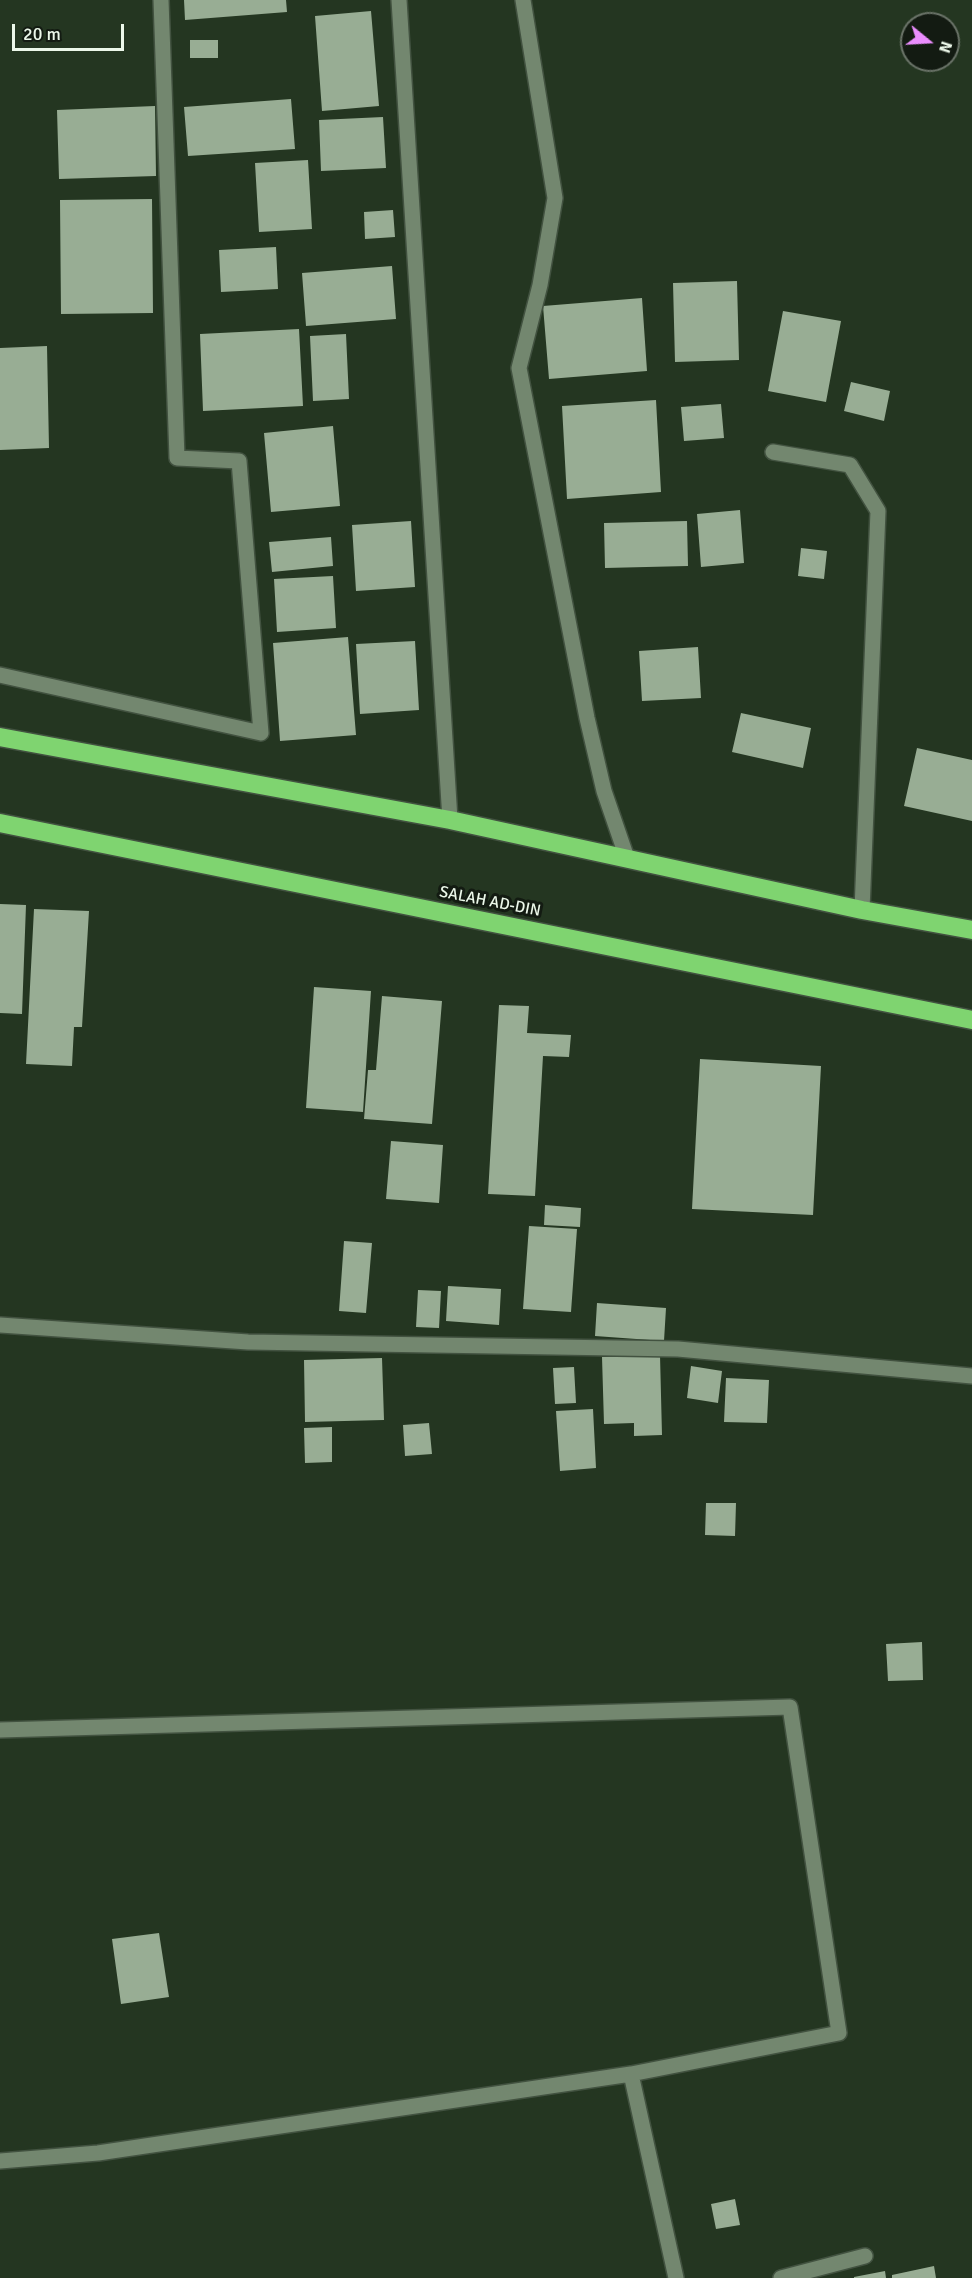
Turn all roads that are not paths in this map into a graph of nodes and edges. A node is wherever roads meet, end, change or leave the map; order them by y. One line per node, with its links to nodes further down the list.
1 (161, 0): 5 (street)
2 (399, 0): 7 (street)
3 (523, 0): 9 (street)
4 (773, 452): 10 (street)
5 (0, 675)
6 (0, 737): 7 (highway)
7 (450, 820): 9 (highway)
8 (0, 823): 12 (highway, SALAH AD-DIN)
9 (627, 858): 10 (highway)
10 (862, 910): 11 (highway)
11 (972, 930)
12 (972, 1020)
13 (0, 1325): 14 (street)
14 (972, 1376)
15 (0, 1730): 16 (street)
16 (631, 2074): 17 (street); 19 (street)
17 (0, 2161)
18 (865, 2256): 20 (street)
19 (676, 2278)
20 (781, 2278)

